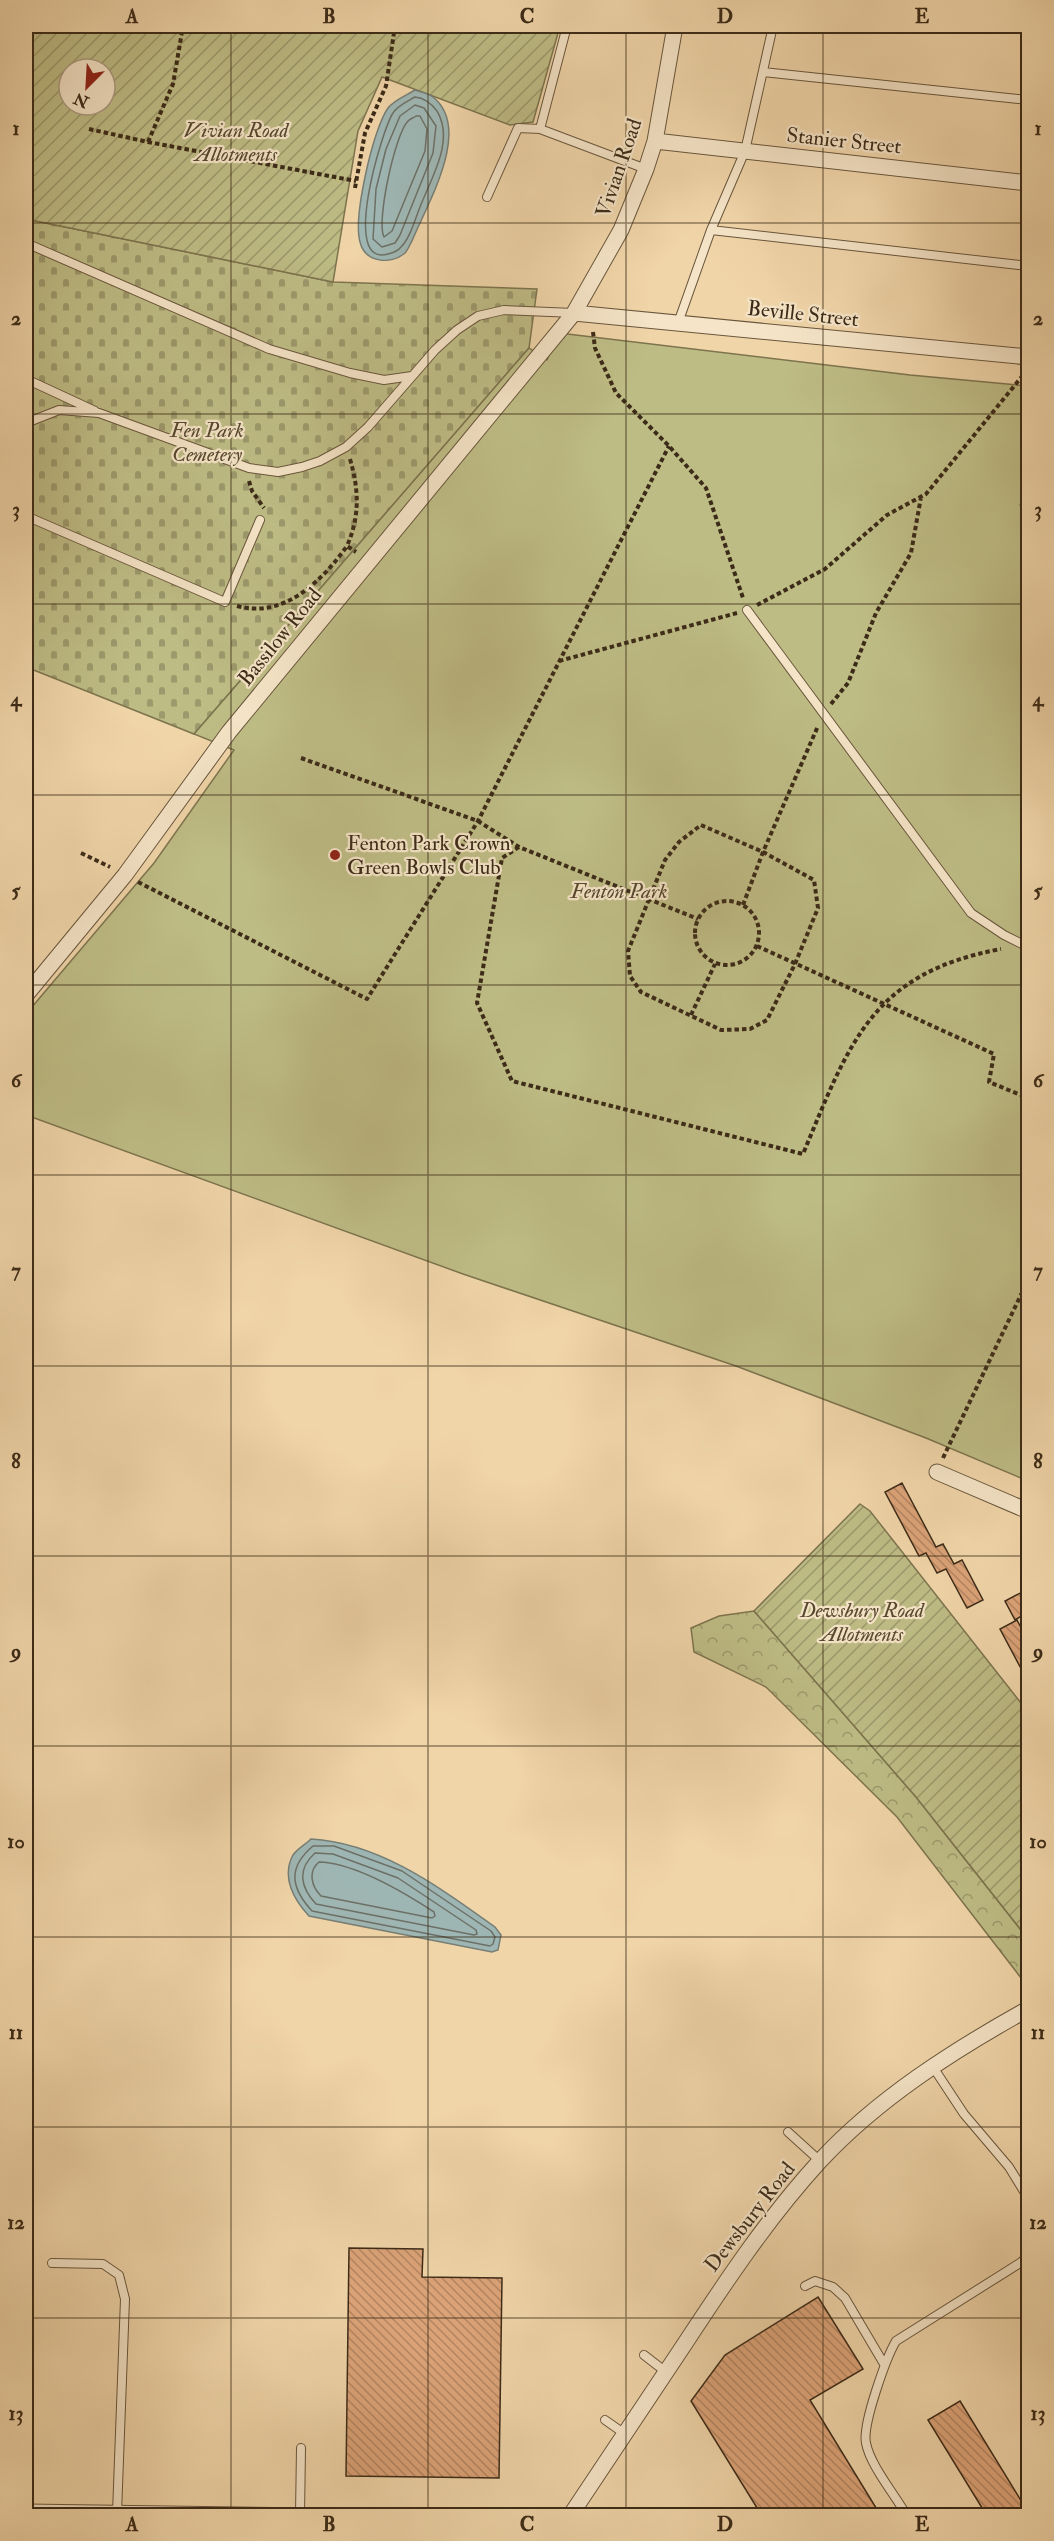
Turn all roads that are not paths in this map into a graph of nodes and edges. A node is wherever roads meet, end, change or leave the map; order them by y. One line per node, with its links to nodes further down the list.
1 (567, 26): 6 (lane)
2 (675, 26): 7 (street, Vivian Road)
3 (773, 26): 4 (lane)
4 (763, 72): 5 (lane); 8 (lane)
5 (1029, 100)
6 (540, 129): 9 (lane); 11 (lane)
7 (655, 141): 8 (street, Stanier Street); 9 (street, Vivian Road)
8 (745, 151): 10 (street, Stanier Street); 12 (lane)
9 (646, 169): 15 (street, Vivian Road)
10 (1029, 183)
11 (487, 198)
12 (711, 230): 14 (lane); 16 (lane)
13 (26, 243): 18 (lane)
14 (1029, 266)
15 (574, 313): 16 (street, Beville Street); 18 (lane); 26 (street, Bassilow Road)
16 (678, 323): 17 (street, Beville Street)
17 (1029, 357)
18 (412, 376): 20 (lane)
19 (26, 379): 20 (lane)
20 (99, 413): 21 (lane)
21 (26, 423)
22 (26, 516): 23 (lane)
23 (260, 520)
24 (747, 610): 25 (lane)
25 (1029, 946)
26 (26, 995)
27 (936, 1472): 28 (street)
28 (1029, 1511)
29 (1029, 2009): 30 (street, Dewsbury Road)
30 (933, 2067): 32 (street, Dewsbury Road); 33 (lane)
31 (788, 2132): 32 (lane)
32 (820, 2161): 39 (street, Dewsbury Road)
33 (1029, 2198)
34 (1029, 2256): 38 (lane)
35 (52, 2263): 44 (lane)
36 (806, 2286): 38 (lane)
37 (644, 2355): 39 (lane)
38 (884, 2364): 48 (lane)
39 (666, 2372): 41 (street, Dewsbury Road)
40 (605, 2420): 41 (lane)
41 (625, 2434): 47 (street, Dewsbury Road)
42 (301, 2448): 45 (lane)
43 (26, 2512): 44 (street)
44 (117, 2513): 45 (street)
45 (300, 2516): 46 (street)
46 (311, 2516)
47 (570, 2516)
48 (907, 2516)

